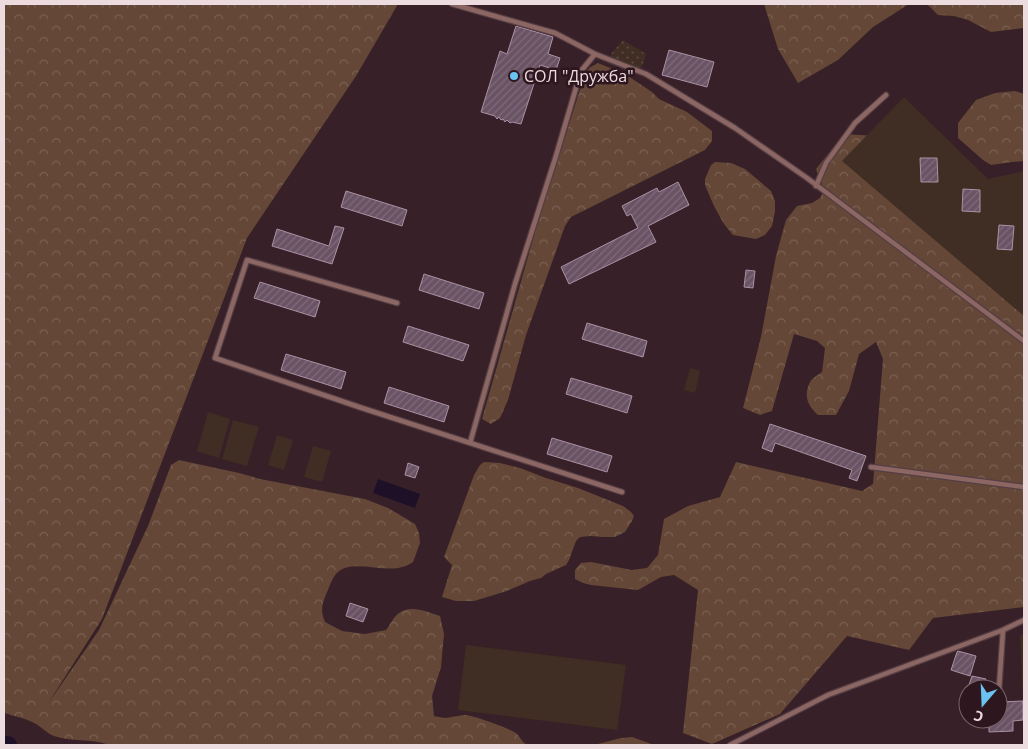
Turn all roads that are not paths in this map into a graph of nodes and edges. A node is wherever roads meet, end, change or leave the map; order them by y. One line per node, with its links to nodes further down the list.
1 (452, 4): 2 (lane)
2 (595, 54): 4 (lane); 7 (lane)
3 (886, 95): 4 (lane)
4 (816, 186): 6 (lane)
5 (397, 303): 7 (lane)
6 (1024, 341)
7 (470, 442): 10 (lane)
8 (871, 468): 9 (lane)
9 (1024, 487)
10 (622, 492)
11 (1024, 620): 12 (lane)
12 (1003, 630): 13 (lane); 14 (lane)
13 (1000, 679)
14 (730, 745)

